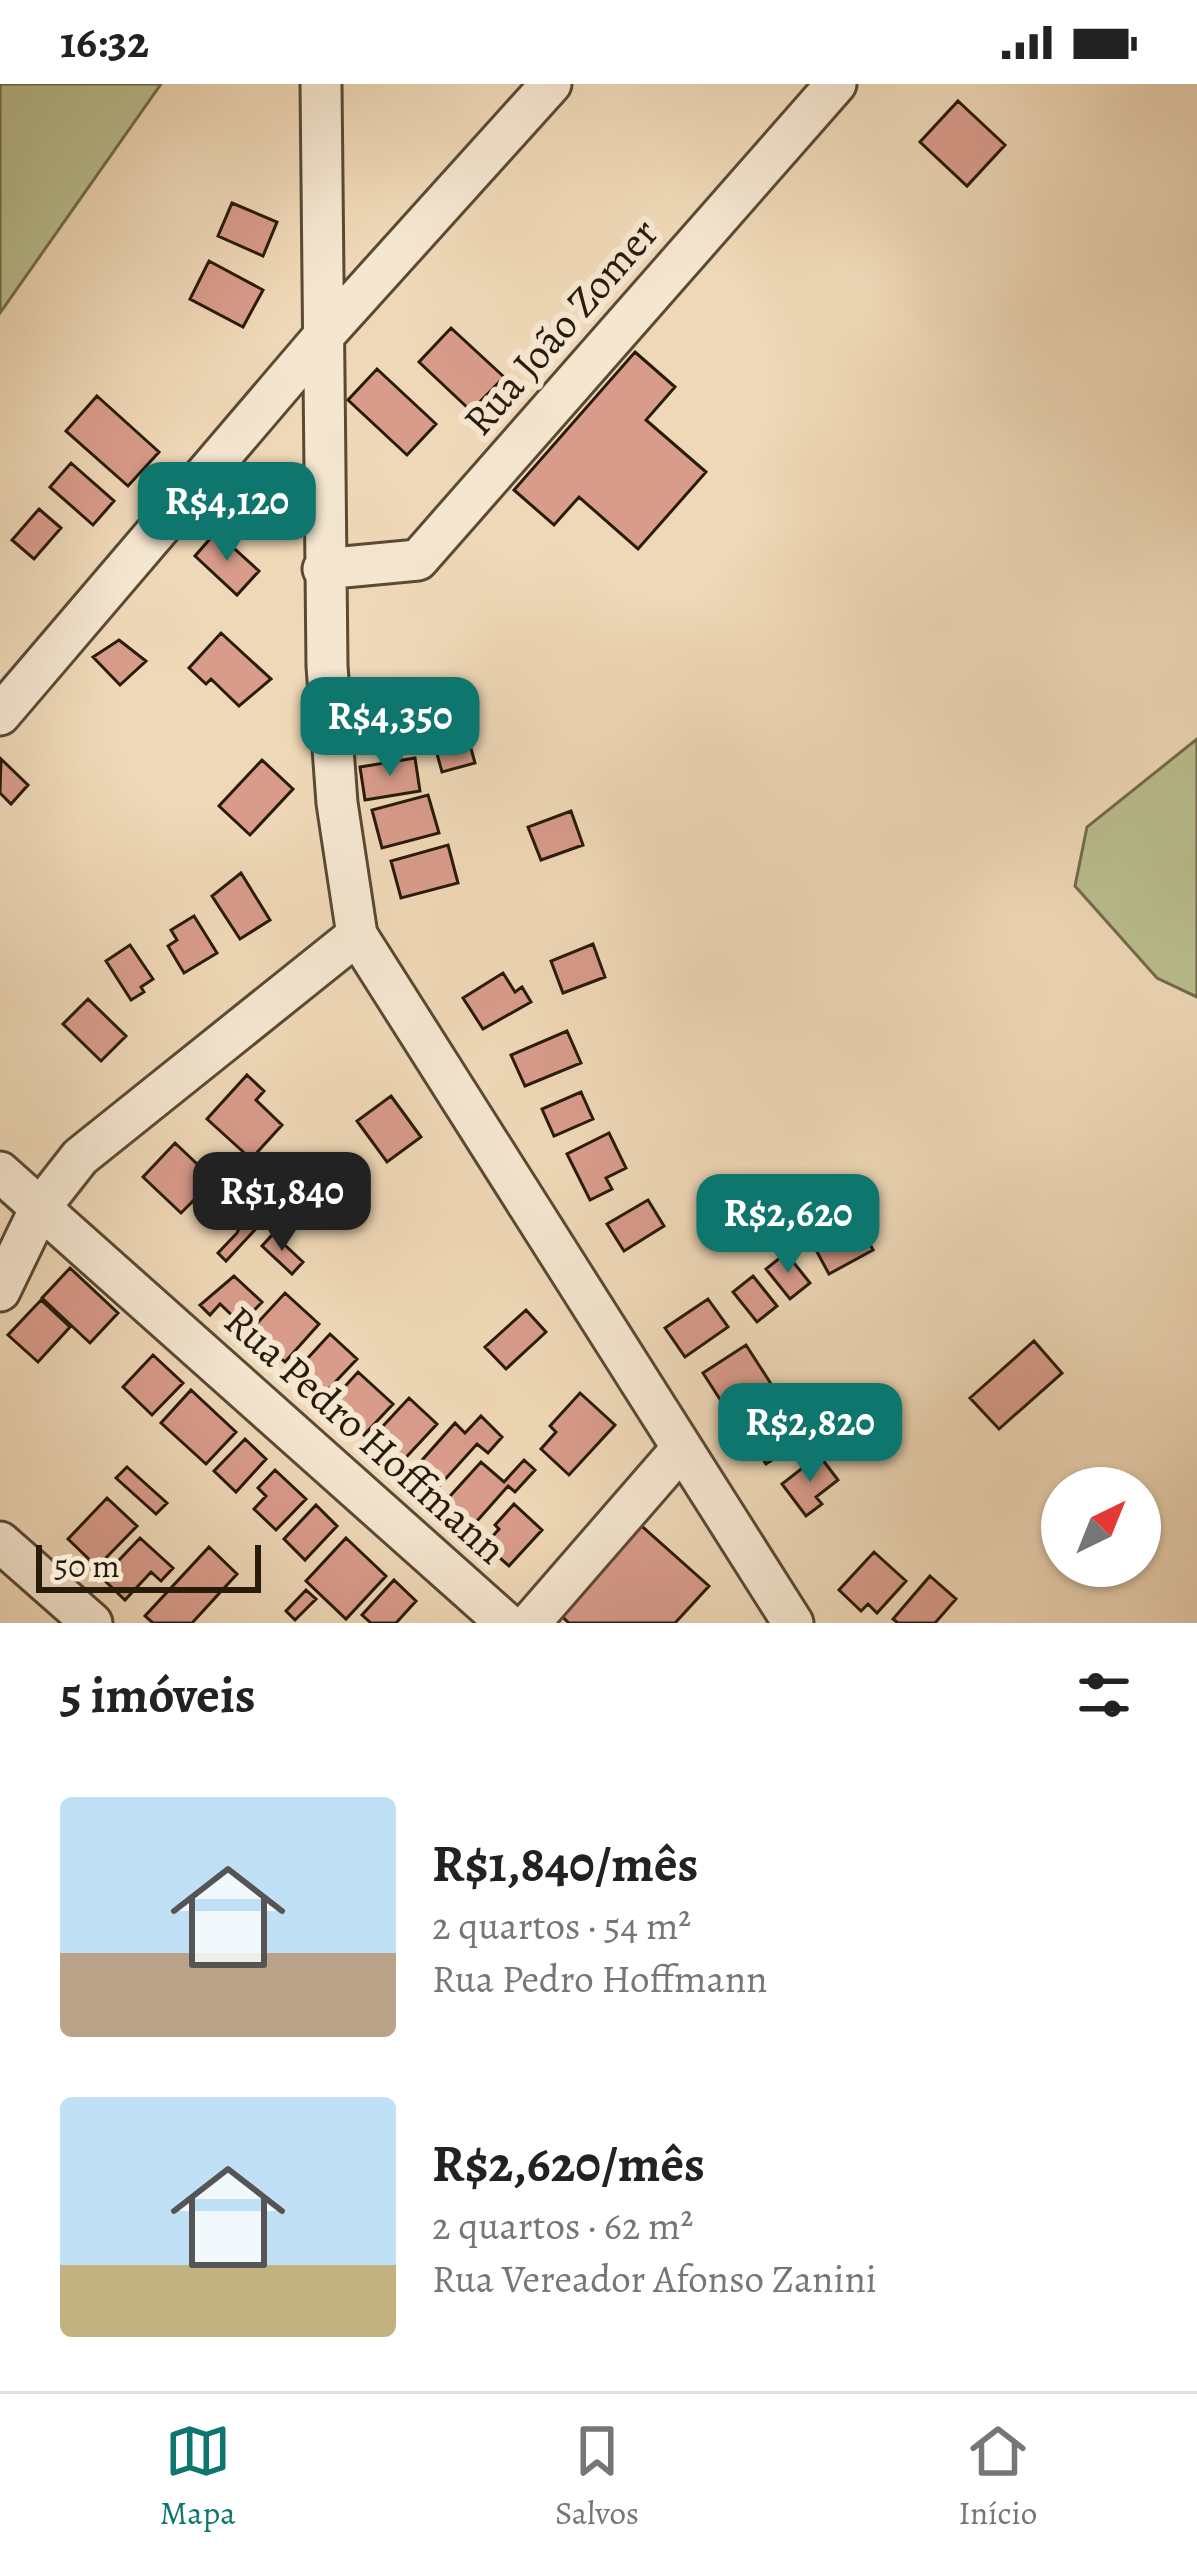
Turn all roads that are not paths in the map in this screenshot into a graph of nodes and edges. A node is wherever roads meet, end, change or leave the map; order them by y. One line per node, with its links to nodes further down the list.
1 (321, 84): 4 (street)
2 (551, 84): 4 (street)
3 (836, 84): 5 (street, Rua João Zomer)
4 (320, 340): 5 (street); 6 (street)
5 (323, 569): 7 (street)
6 (0, 715)
7 (357, 935): 9 (street); 11 (street)
8 (0, 1172): 9 (street, Rua Pedro Hoffmann)
9 (40, 1208): 10 (street); 14 (street, Rua Pedro Hoffmann)
10 (0, 1291)
11 (682, 1448): 15 (street); 16 (street)
12 (0, 1542): 13 (street)
13 (92, 1623)
14 (506, 1623)
15 (530, 1623)
16 (793, 1623)

